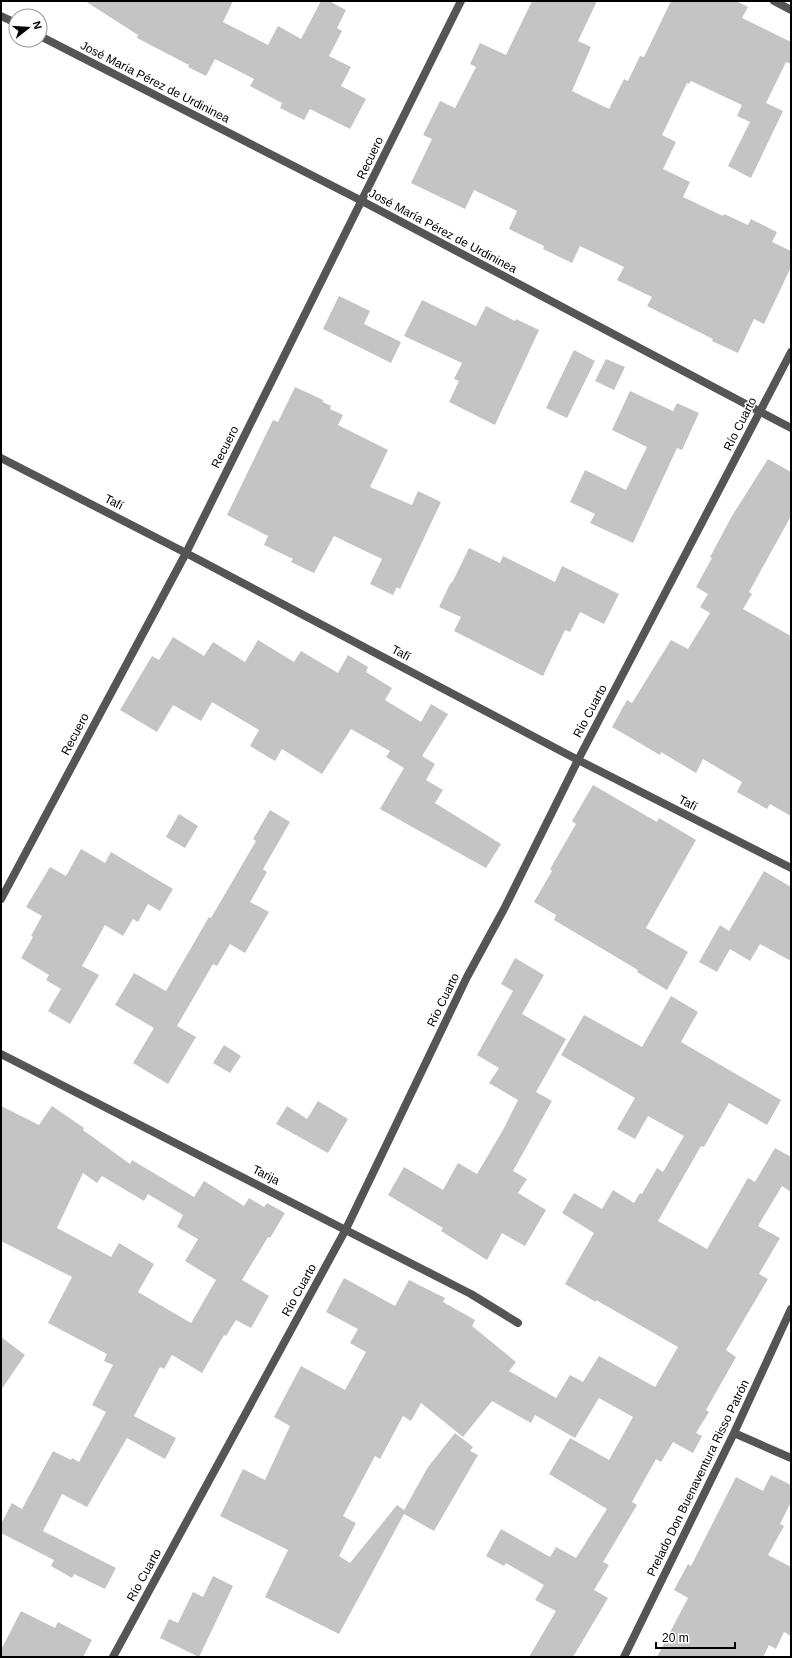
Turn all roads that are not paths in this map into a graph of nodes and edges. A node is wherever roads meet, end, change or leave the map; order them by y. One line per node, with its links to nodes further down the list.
1 (461, 1): 5 (street, Recuero)
2 (774, 1): 3 (street)
3 (791, 10)
4 (48, 40): 5 (street, José María Pérez de Urdininea)
5 (362, 201): 7 (street, José María Pérez de Urdininea); 10 (street, Recuero)
6 (791, 352): 7 (street, Río Cuarto)
7 (760, 412): 8 (street, José María Pérez de Urdininea); 11 (street, Río Cuarto)
8 (791, 428)
9 (1, 458): 10 (street, Tafí)
10 (186, 553): 11 (street, Tafí); 13 (street, Recuero)
11 (578, 760): 12 (street, Tafí); 15 (street, Río Cuarto)
12 (791, 868)
13 (1, 899)
14 (1, 1054): 15 (street, Tarija)
15 (346, 1229): 17 (street, Tarija); 20 (street, Río Cuarto)
16 (791, 1309): 18 (street, Prelado Don Buenaventura Risso Patrón)
17 (518, 1323)
18 (734, 1433): 19 (street); 21 (street, Prelado Don Buenaventura Risso Patrón)
19 (791, 1458)
20 (113, 1657)
21 (624, 1657)

